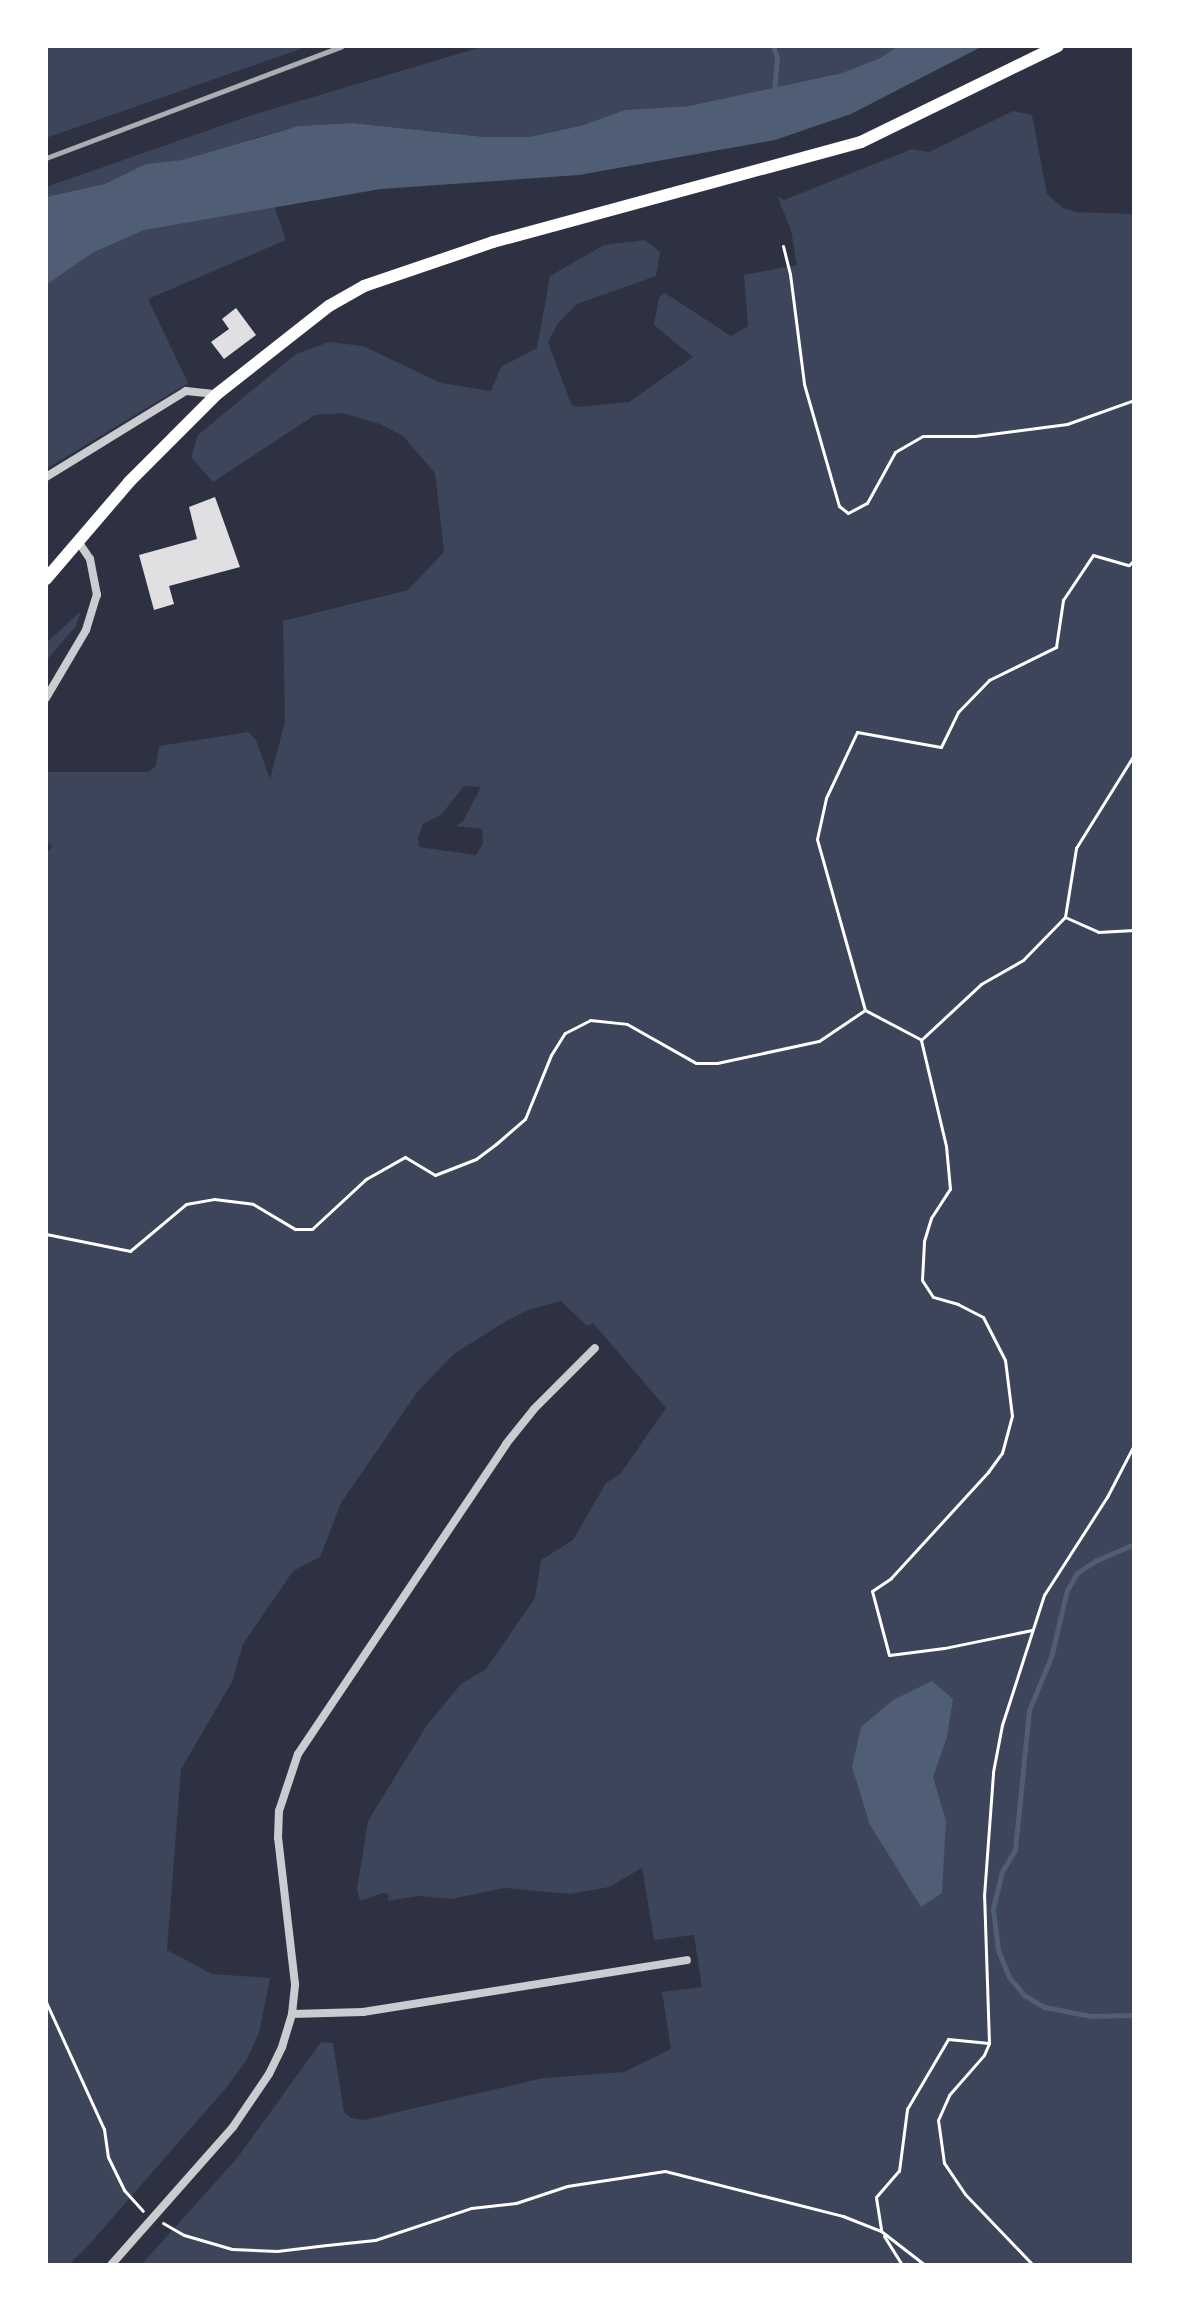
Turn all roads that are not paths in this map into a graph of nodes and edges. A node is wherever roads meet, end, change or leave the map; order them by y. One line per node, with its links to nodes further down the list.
1 (1058, 46): 2 (main road)
2 (217, 394): 3 (street); 4 (main road)
3 (46, 477)
4 (78, 541): 5 (main road); 6 (street)
5 (46, 579)
6 (46, 698)
7 (595, 1348): 9 (street)
8 (687, 1960): 9 (street)
9 (292, 2014): 10 (street)
10 (111, 2265)

